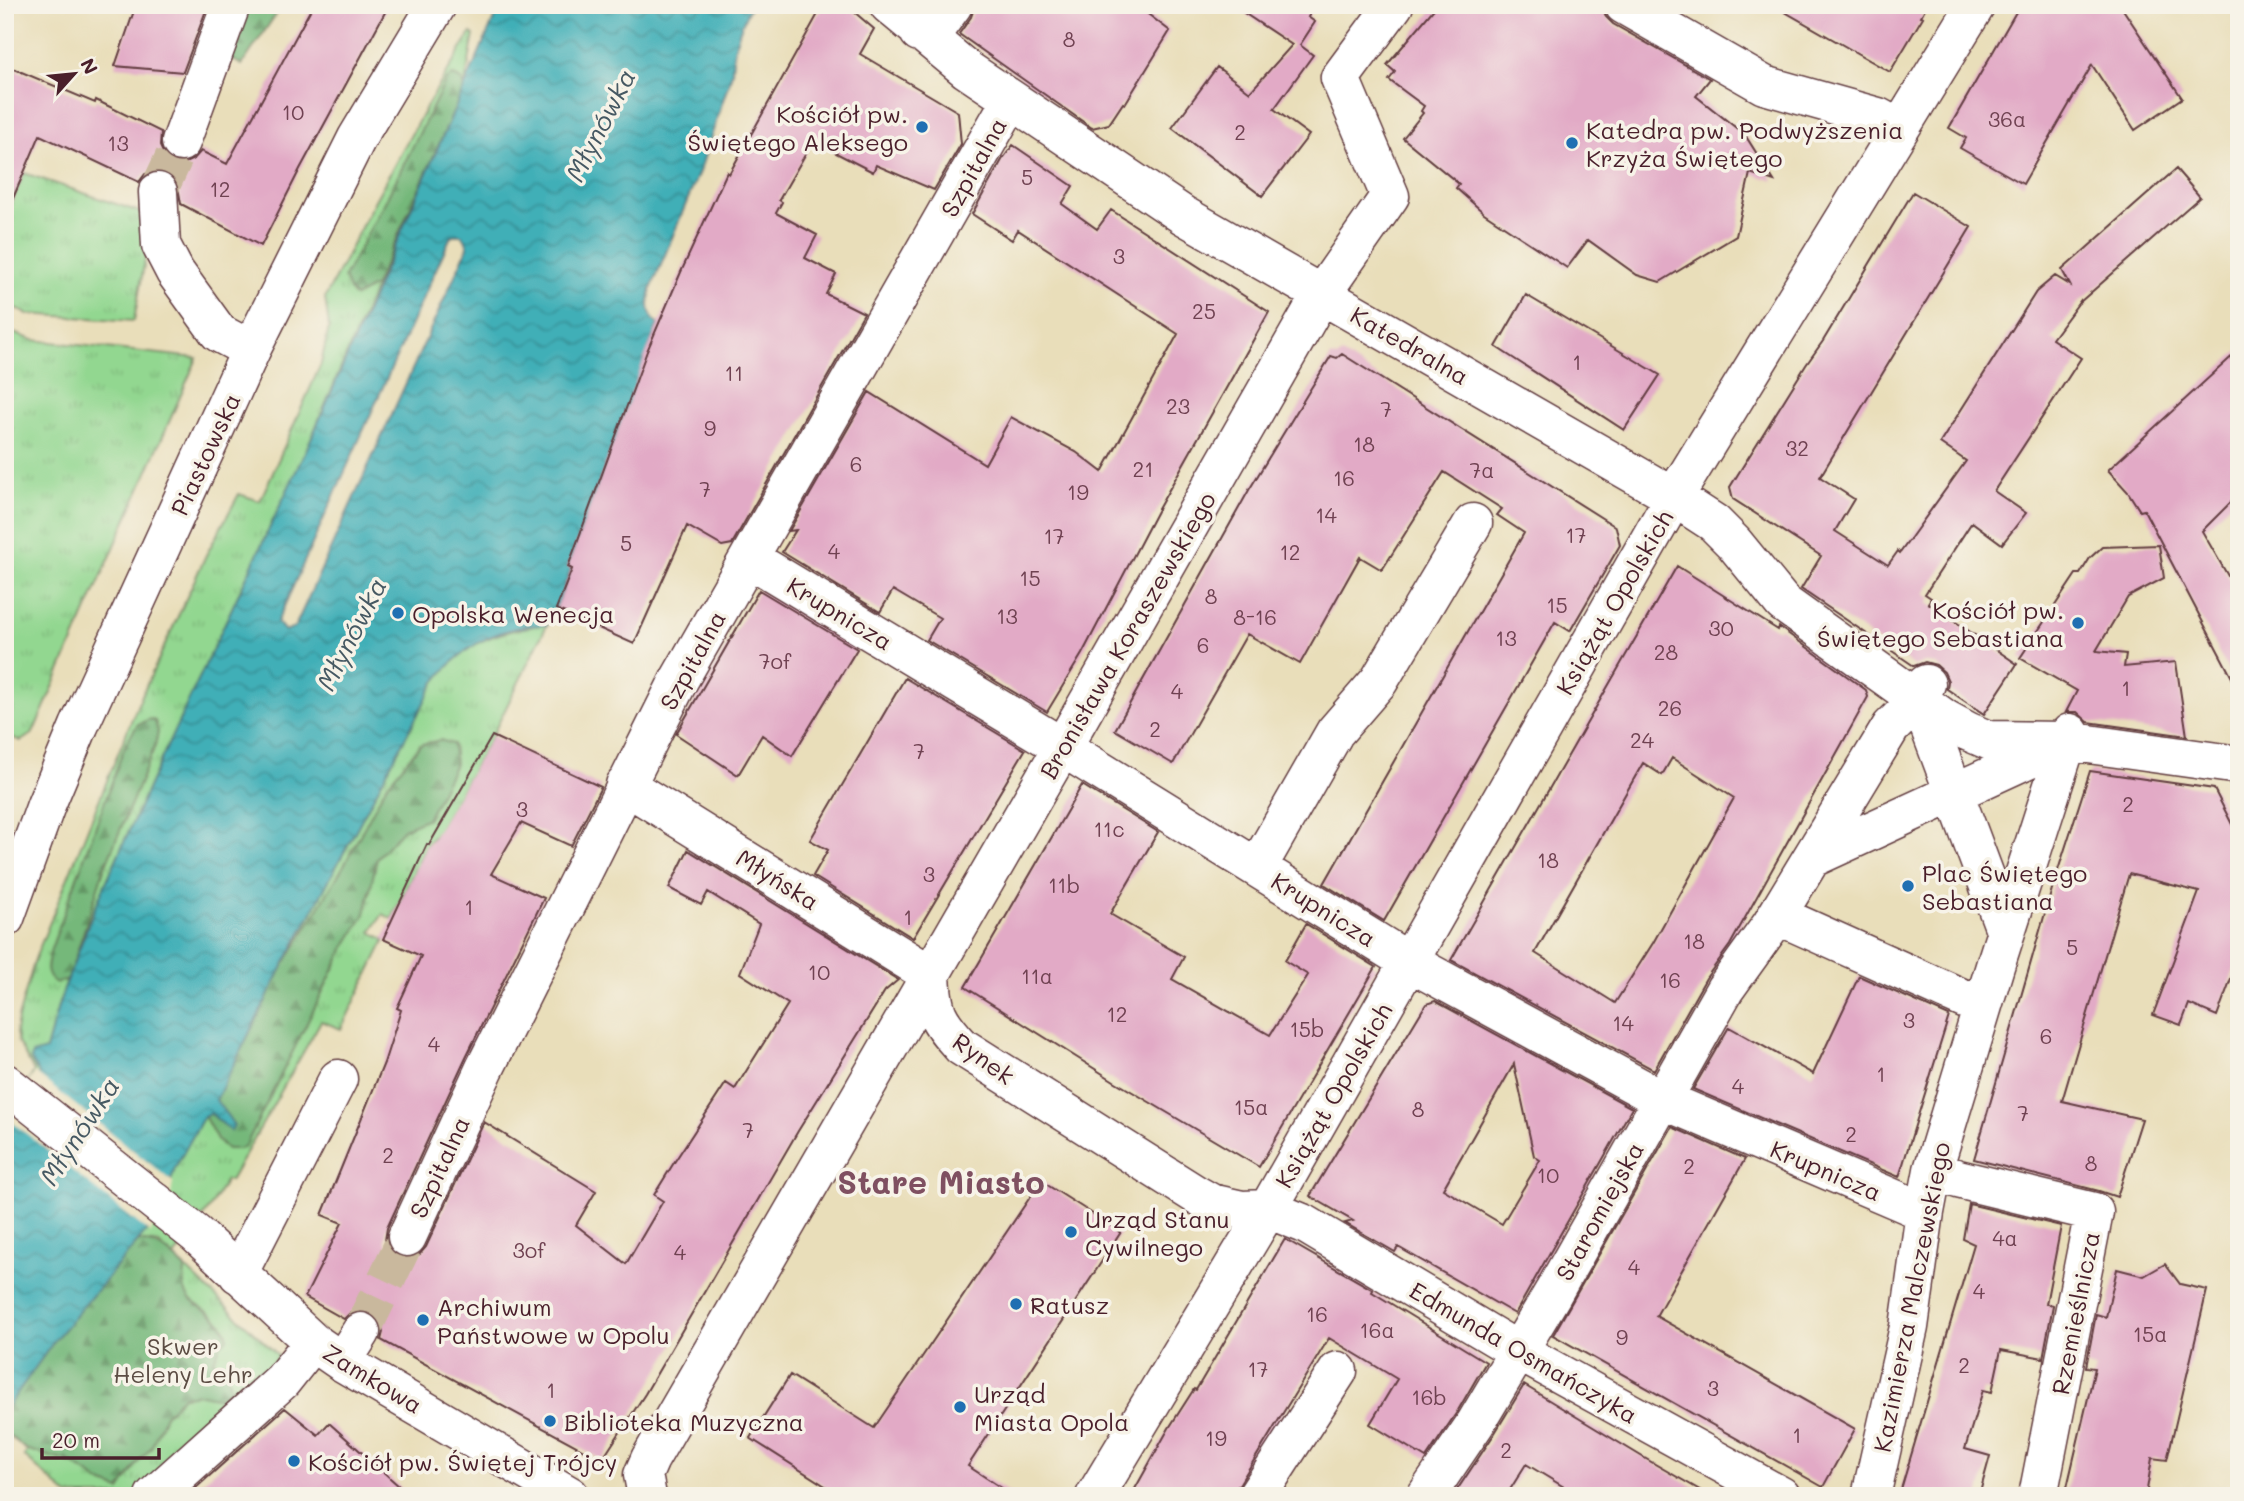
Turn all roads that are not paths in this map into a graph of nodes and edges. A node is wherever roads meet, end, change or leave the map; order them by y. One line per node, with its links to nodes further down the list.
1 (231, 5): 11 (street)
2 (437, 5): 14 (street, Piastowska)
3 (889, 5): 8 (street, Katedralna)
4 (953, 5): 8 (street)
5 (1394, 5): 13 (street, Bronisława Koraszewskiego)
6 (1624, 5): 10 (street)
7 (1976, 5): 10 (street, Książąt Opolskich)
8 (919, 32): 9 (street, Katedralna)
9 (1011, 100): 13 (street, Katedralna); 17 (street, Szpitalna)
10 (1900, 129): 15 (street, Książąt Opolskich)
11 (181, 142)
12 (158, 192): 14 (street)
13 (1321, 295): 15 (street, Katedralna); 20 (street, Bronisława Koraszewskiego)
14 (251, 350): 26 (street, Piastowska)
15 (1674, 497): 18 (street, Katedralna); 29 (street, Książąt Opolskich)
16 (1473, 523): 25 (street)
17 (749, 558): 20 (street, Krupnicza); 22 (street, Szpitalna)
18 (1922, 692): 19 (street); 23 (street); 24 (street)
19 (2069, 737): 21 (street); 23 (street); 28 (street)
20 (1062, 748): 25 (street, Krupnicza); 30 (street, Bronisława Koraszewskiego)
21 (2239, 765)
22 (625, 785): 30 (street, Młyńska); 38 (street, Szpitalna)
23 (1954, 793): 24 (street); 28 (street)
24 (1812, 858): 27 (street)
25 (1258, 868): 29 (street, Krupnicza)
26 (5, 918)
27 (1774, 920): 31 (street); 34 (street, Staromiejska)
28 (2006, 932): 31 (street)
29 (1409, 962): 34 (street, Krupnicza); 36 (street, Książąt Opolskich)
30 (931, 975): 36 (street, Rynek); 45 (street)
31 (1980, 1013): 35 (street, Kazimierza Malczewskiego)
32 (338, 1079): 39 (street)
33 (10, 1087): 39 (street, Zamkowa)
34 (1661, 1099): 37 (street, Krupnicza); 41 (street, Staromiejska)
35 (1933, 1170): 37 (street, Kazimierza Malczewskiego); 51 (street, Rzemieślnicza)
36 (1268, 1209): 41 (street, Edmunda Osmańczyka); 46 (street)
37 (1925, 1212): 50 (street, Kazimierza Malczewskiego)
38 (407, 1237)
39 (238, 1274): 40 (street, Zamkowa)
40 (338, 1345): 43 (street); 44 (street, Zamkowa)
41 (1518, 1351): 48 (street, Staromiejska); 49 (street, Edmunda Osmańczyka)
42 (1338, 1371): 47 (street)
43 (153, 1496)
44 (570, 1496)
45 (647, 1496)
46 (1095, 1496)
47 (1257, 1496)
48 (1426, 1496)
49 (1781, 1496)
50 (1871, 1496)
51 (2038, 1496)

